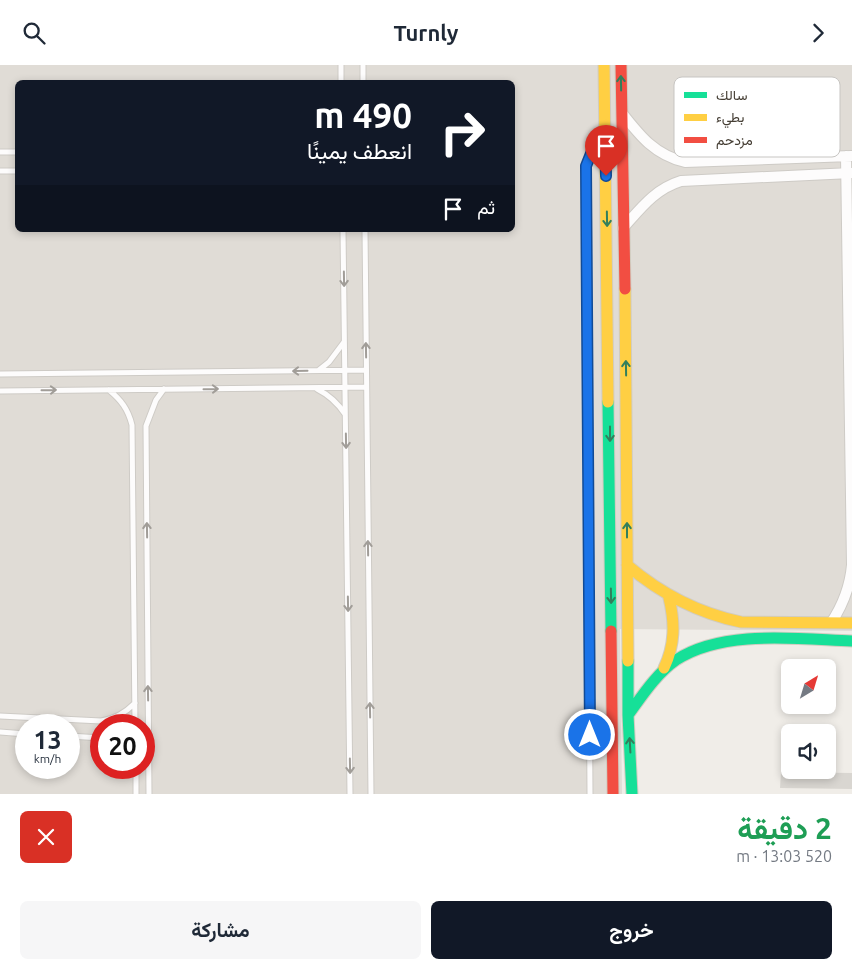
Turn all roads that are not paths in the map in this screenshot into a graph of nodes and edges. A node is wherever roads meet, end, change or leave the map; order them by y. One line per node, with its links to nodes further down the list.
1 (341, 65): 5 (lane)
2 (363, 65): 6 (lane)
3 (604, 65): 8 (street)
4 (621, 65): 7 (street, one-way to 4)
5 (342, 80)
6 (363, 80)
7 (622, 113): 12 (street); 16 (street)
8 (605, 138): 30 (street, one-way to 30); 55 (lane)
9 (15, 152): 10 (lane)
10 (0, 153)
11 (849, 156): 15 (street)
12 (826, 157)
13 (0, 171): 14 (lane)
14 (15, 171)
15 (849, 173): 16 (street); 19 (street)
16 (623, 228): 31 (street, one-way to 16)
17 (343, 232): 20 (lane, one-way to 20)
18 (364, 232): 23 (lane, one-way to 18)
19 (850, 316): 25 (street)
20 (344, 342): 21 (lane); 22 (lane)
21 (319, 370): 22 (lane); 24 (lane, one-way to 24)
22 (345, 370): 23 (lane); 27 (lane)
23 (366, 370): 28 (lane)
24 (0, 374)
25 (851, 386): 34 (street)
26 (314, 387): 27 (lane); 29 (lane, one-way to 26); 35 (lane)
27 (345, 387): 28 (lane); 35 (lane)
28 (366, 387): 54 (lane, one-way to 28)
29 (164, 389): 32 (lane); 52 (lane, one-way to 29)
30 (610, 389): 31 (street); 56 (street, one-way to 56)
31 (626, 389): 37 (street, one-way to 31)
32 (108, 390): 33 (lane, one-way to 32); 44 (lane)
33 (0, 391)
34 (851, 402): 36 (street)
35 (345, 414): 53 (lane, one-way to 53)
36 (851, 443): 38 (street)
37 (627, 565): 39 (street); 46 (street)
38 (852, 565): 40 (street)
39 (670, 598): 40 (street); 43 (street)
40 (831, 623): 41 (street)
41 (852, 623)
42 (852, 641): 43 (street)
43 (662, 673): 46 (street)
44 (135, 703): 45 (lane); 47 (lane)
45 (136, 714)
46 (628, 715): 57 (street, one-way to 46)
47 (0, 716)
48 (0, 732): 49 (lane)
49 (15, 733)
50 (136, 779): 51 (lane)
51 (136, 794)
52 (149, 794)
53 (350, 794)
54 (371, 794)
55 (590, 794)
56 (613, 794)
57 (632, 794)

